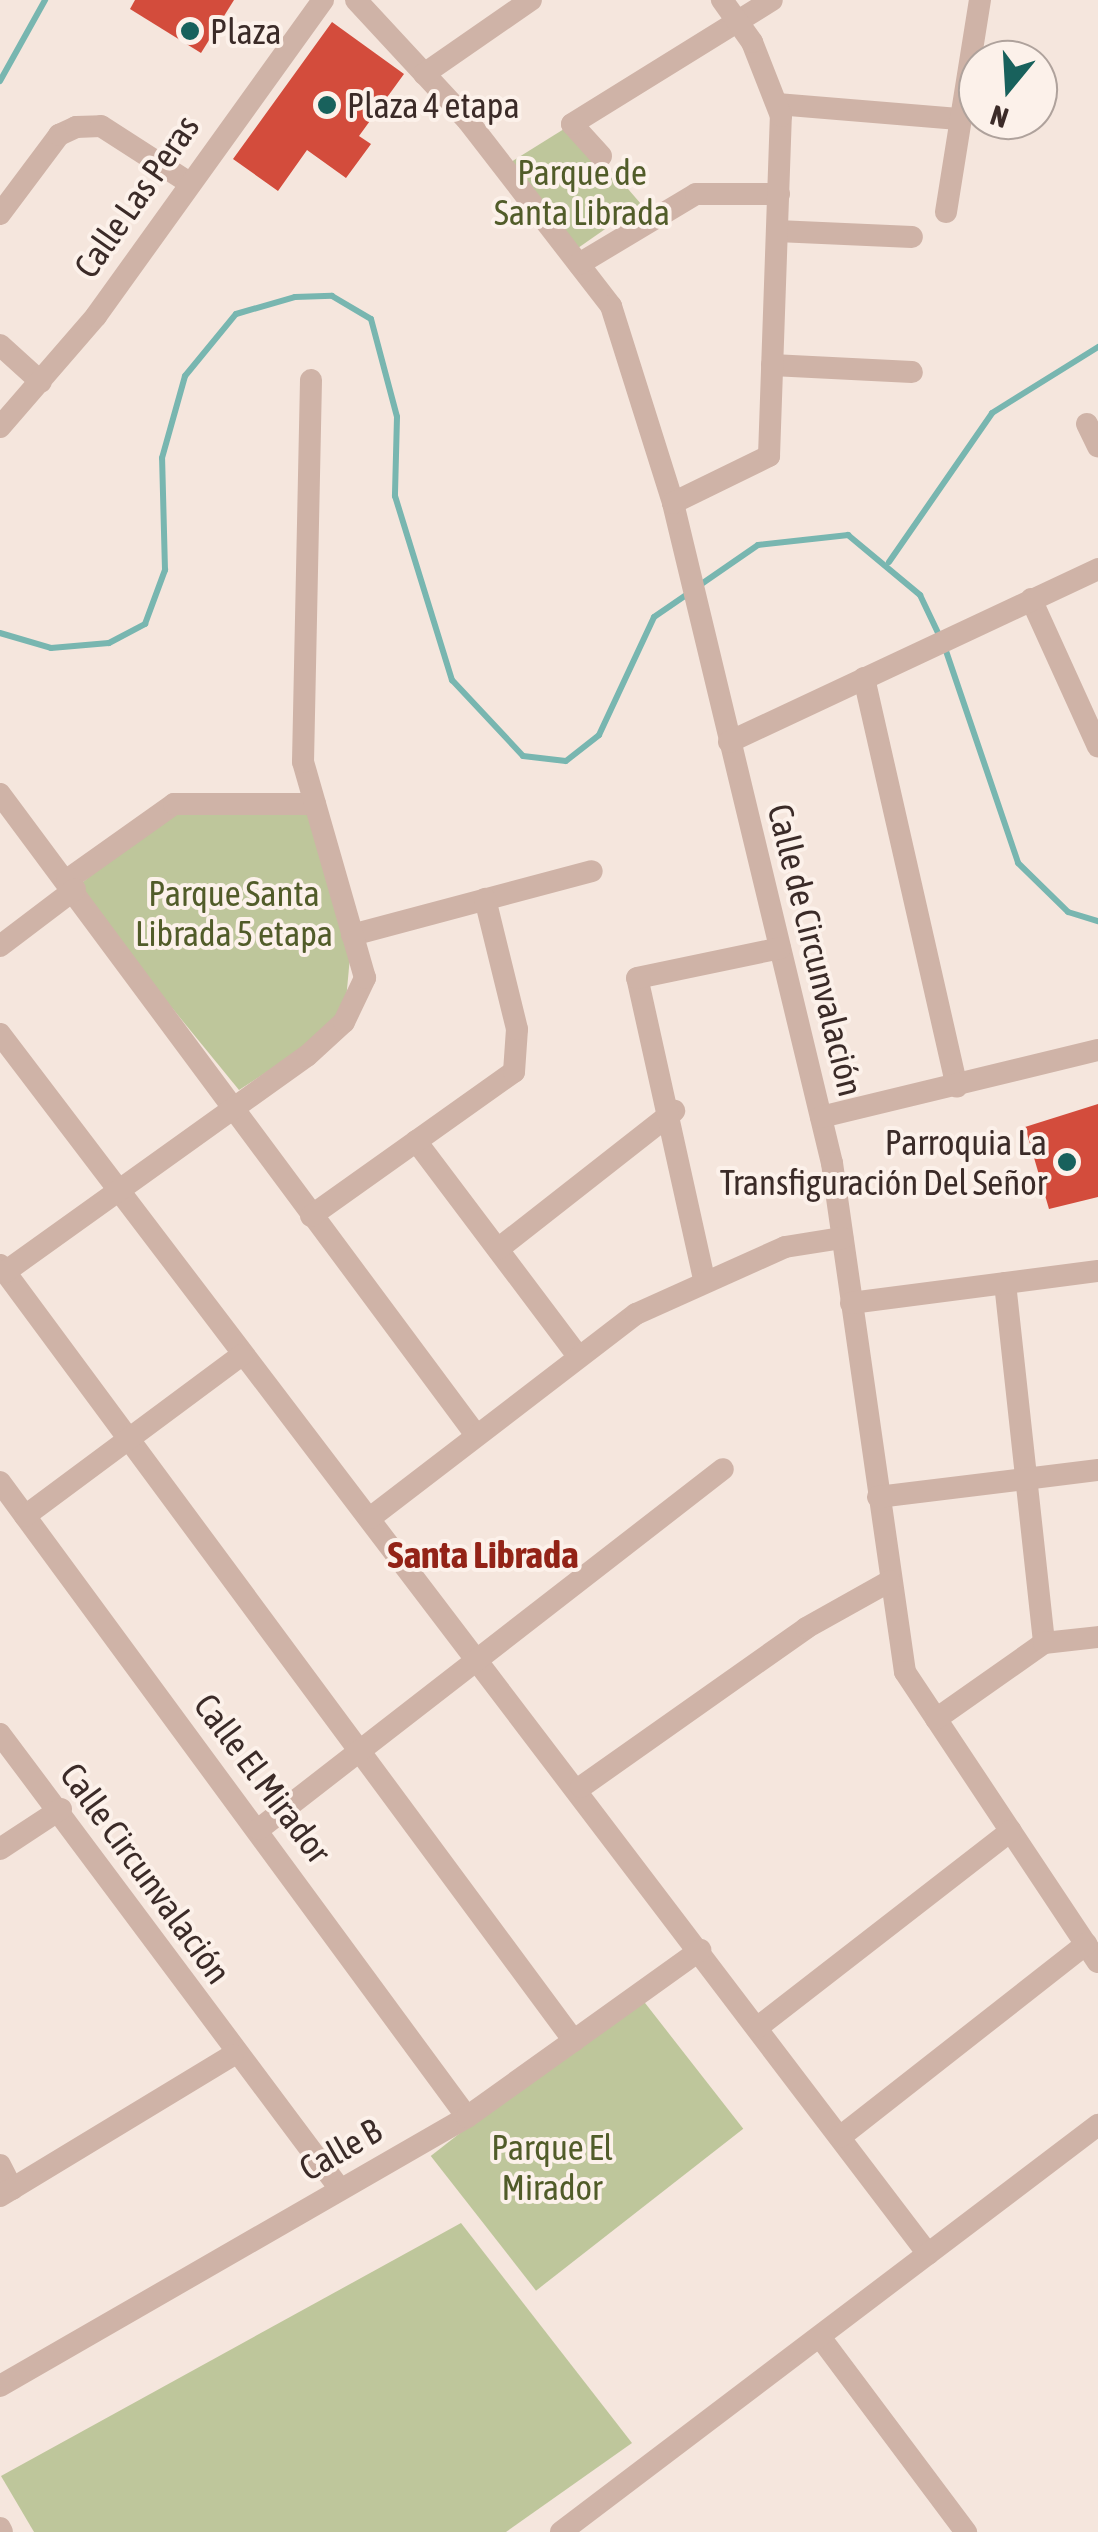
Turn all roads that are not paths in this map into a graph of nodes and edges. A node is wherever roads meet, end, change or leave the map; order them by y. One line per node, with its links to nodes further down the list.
1 (323, 0): 13 (street, Calle Las Peras)
2 (356, 0): 9 (street, Calle de Circunvalación)
3 (531, 0): 9 (street)
4 (722, 0): 7 (street)
5 (772, 0): 7 (street)
6 (980, 0): 8 (street)
7 (737, 21): 10 (street); 12 (street)
8 (973, 40)
9 (424, 74): 19 (street, Calle de Circunvalación)
10 (777, 104): 11 (street); 14 (street)
11 (958, 120): 15 (street)
12 (601, 156)
13 (188, 182): 16 (street); 24 (street, Calle Las Peras)
14 (778, 194): 17 (street); 19 (street)
15 (946, 212)
16 (0, 214)
17 (777, 230): 18 (street); 21 (street)
18 (912, 237)
19 (579, 264): 28 (street, Calle de Circunvalación)
20 (0, 345): 24 (street)
21 (772, 365): 22 (street); 28 (street)
22 (912, 372)
23 (311, 380): 35 (street)
24 (41, 382): 26 (street, Calle Las Peras)
25 (1087, 424): 27 (street)
26 (0, 427)
27 (1098, 448)
28 (673, 504): 32 (street, Calle de Circunvalación)
29 (1098, 569): 30 (street)
30 (1030, 599): 31 (street); 33 (street)
31 (864, 678): 32 (street); 44 (street)
32 (729, 742): 41 (street, Calle de Circunvalación)
33 (1098, 748)
34 (0, 794): 37 (street)
35 (314, 804): 37 (street); 39 (street)
36 (592, 871): 38 (street)
37 (71, 884): 40 (street); 45 (street)
38 (485, 900): 39 (street); 48 (street)
39 (352, 935): 45 (street)
40 (0, 946)
41 (780, 948): 46 (street); 47 (street, Calle de Circunvalación)
42 (0, 1034): 49 (street)
43 (1098, 1050): 44 (street)
44 (958, 1086): 47 (street)
45 (236, 1107): 49 (street); 50 (street)
46 (674, 1111): 52 (street); 55 (street)
47 (821, 1118): 51 (street, Calle de Circunvalación)
48 (416, 1142): 50 (street); 52 (street)
49 (118, 1186): 53 (street); 59 (street)
50 (311, 1216): 60 (street)
51 (842, 1238): 55 (street); 57 (street, Calle de Circunvalación)
52 (498, 1249): 58 (street)
53 (2, 1269): 61 (street)
54 (1098, 1271): 56 (street)
55 (704, 1280): 58 (street)
56 (1005, 1283): 57 (street); 64 (street)
57 (851, 1303): 66 (street, Calle de Circunvalación)
58 (577, 1355): 60 (street)
59 (242, 1356): 61 (street); 68 (street)
60 (476, 1435): 68 (street)
61 (128, 1440): 67 (street); 75 (street)
62 (724, 1469): 72 (street)
63 (1098, 1470): 64 (street)
64 (1026, 1479): 66 (street); 71 (street)
65 (0, 1482): 67 (street, Calle El Mirador)
66 (878, 1497): 69 (street, Calle de Circunvalación)
67 (25, 1516): 78 (street, Calle El Mirador)
68 (370, 1518): 72 (street)
69 (890, 1581): 73 (street, Calle de Circunvalación); 76 (street)
70 (1098, 1637): 71 (street)
71 (1044, 1643): 73 (street)
72 (482, 1656): 75 (street); 76 (street)
73 (936, 1718): 79 (street, Calle de Circunvalación)
74 (0, 1734): 77 (street, Calle Circunvalación)
75 (364, 1747): 78 (street); 84 (street)
76 (581, 1787): 81 (street)
77 (61, 1810): 80 (street); 85 (street, Calle Circunvalación)
78 (259, 1829): 86 (street, Calle El Mirador)
79 (1010, 1832): 82 (street, Calle de Circunvalación); 83 (street)
80 (0, 1849)
81 (700, 1950): 83 (street); 84 (street, Calle B)
82 (1092, 1953): 88 (street)
83 (758, 2027): 88 (street)
84 (574, 2042): 86 (street, Calle B)
85 (233, 2055): 90 (street, Calle Circunvalación); 91 (street)
86 (468, 2117): 90 (street, Calle B)
87 (1098, 2125): 92 (street)
88 (840, 2137): 92 (street)
89 (0, 2164): 91 (street)
90 (340, 2189): 94 (street, Calle B)
91 (6, 2193)
92 (928, 2254): 93 (street)
93 (820, 2338): 95 (street); 96 (street)
94 (0, 2386)
95 (561, 2532)
96 (966, 2532)

